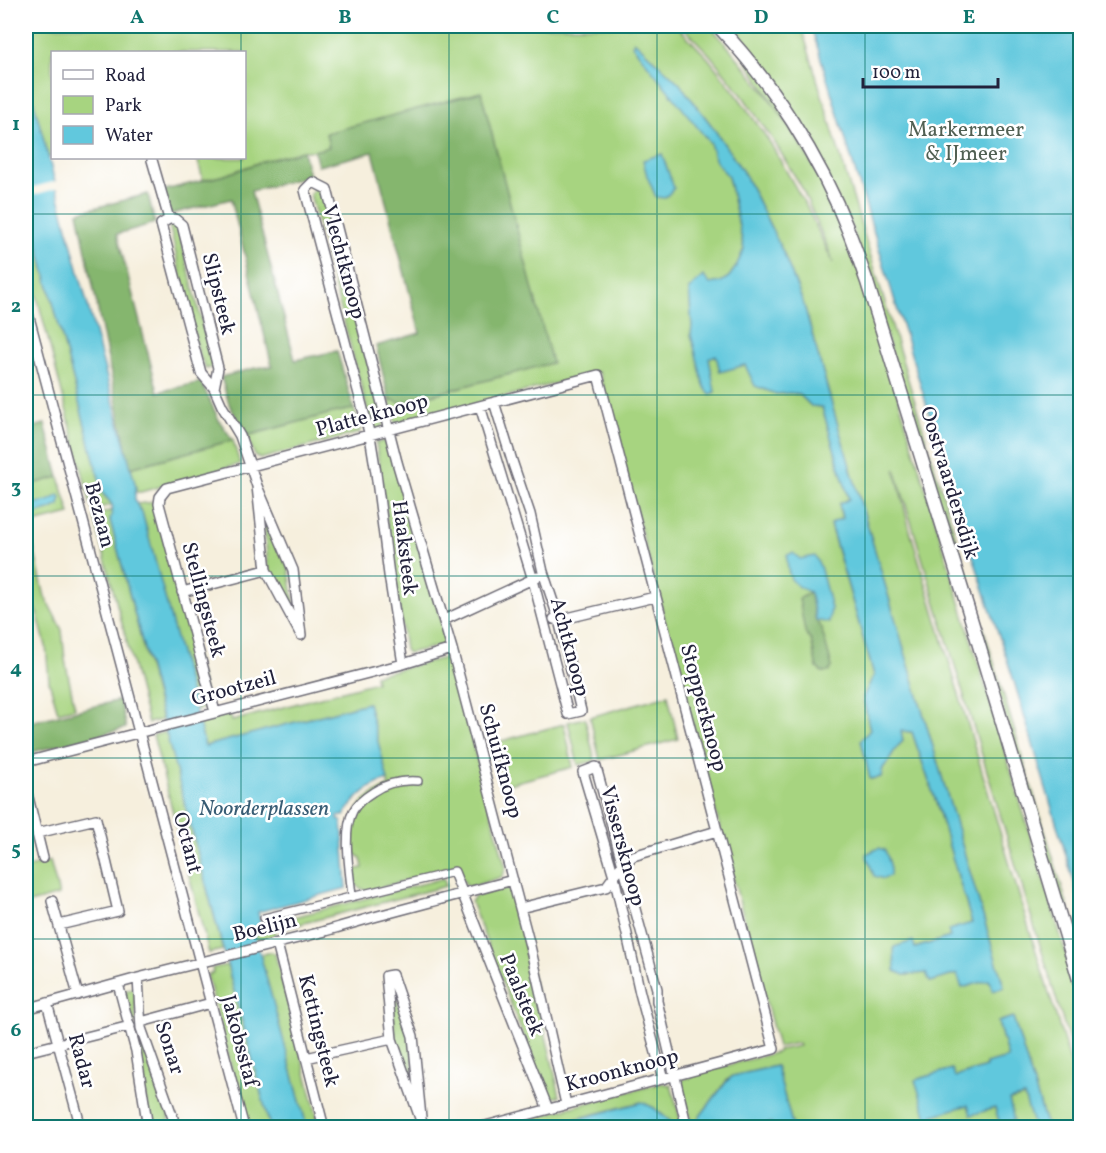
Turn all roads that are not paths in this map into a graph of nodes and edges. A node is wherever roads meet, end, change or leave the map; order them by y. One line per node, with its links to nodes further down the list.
1 (718, 26): 45 (main road, Oostvaardersdijk)
2 (152, 160): 3 (street, Slipsteek)
3 (169, 219): 6 (street, Slipsteek); 6 (street, Slipsteek)
4 (26, 306): 25 (street, Bezaan)
5 (598, 375): 7 (street, Platte knoop); 18 (street, Stopperknoop)
6 (214, 388): 11 (street, Slipsteek)
7 (494, 402): 8 (street, Platte knoop); 15 (street, Achtknoop)
8 (480, 406): 9 (street, Platte knoop); 16 (street, Achtknoop)
9 (389, 430): 10 (street, Platte knoop); 10 (street, Vlechtknoop); 20 (street, Schuifknoop)
10 (370, 436): 11 (street, Platte knoop); 23 (street, Haaksteek)
11 (252, 467): 12 (street, Slipsteek); 13 (street, Platte knoop)
12 (257, 486): 14 (street); 14 (street)
13 (160, 497): 17 (street, Stellingsteek)
14 (266, 570): 17 (street)
15 (543, 572): 16 (street); 21 (street, Achtknoop)
16 (533, 580): 19 (street, Achtknoop); 20 (street)
17 (182, 592): 24 (street, Stellingsteek)
18 (655, 597): 21 (street); 29 (street, Stopperknoop)
19 (543, 616): 21 (street); 21 (street, Achtknoop)
20 (444, 620): 22 (street, Schuifknoop)
21 (559, 620)
22 (452, 649): 23 (street, Grootzeil); 35 (street, Schuifknoop)
23 (403, 664): 24 (street, Grootzeil)
24 (210, 714): 25 (street, Grootzeil)
25 (139, 733): 26 (street, Grootzeil); 43 (street, Octant)
26 (26, 762)
27 (418, 781): 37 (street)
28 (26, 789): 30 (street)
29 (717, 831): 32 (street); 55 (street, Stopperknoop)
30 (37, 833): 31 (street); 41 (street)
31 (43, 858)
32 (622, 865): 34 (street); 34 (street, Vissersknoop); 58 (street, Vissersknoop)
33 (454, 872): 36 (street, Paalsteek); 37 (street)
34 (614, 876): 39 (street); 59 (street, Vissersknoop)
35 (513, 880): 36 (street, Boelijn); 39 (street, Schuifknoop)
36 (461, 893): 42 (street, Boelijn); 61 (street, Paalsteek)
37 (352, 896): 40 (street)
38 (52, 901): 41 (street)
39 (520, 908): 60 (street, Schuifknoop)
40 (264, 918)
41 (59, 925): 47 (street)
42 (277, 944): 43 (street, Boelijn); 57 (street, Kettingsteek)
43 (200, 963): 44 (street, Boelijn); 49 (street, Jakobsstaf)
44 (138, 978): 46 (street, Boelijn); 51 (street, Sonar)
45 (1080, 983)
46 (118, 984): 47 (street, Boelijn); 52 (street, Sonar)
47 (78, 995): 48 (street, Boelijn)
48 (47, 1003): 50 (street, Boelijn); 54 (street, Radar)
49 (211, 1003): 51 (street); 67 (street, Jakobsstaf)
50 (26, 1009)
51 (141, 1022): 66 (street, Sonar)
52 (130, 1026): 54 (street); 65 (street, Sonar)
53 (392, 1039): 57 (street); 62 (street); 62 (street)
54 (58, 1043): 56 (street); 64 (street, Radar)
55 (774, 1049): 58 (street, Kroonknoop)
56 (26, 1052)
57 (306, 1058): 68 (street, Kettingsteek)
58 (674, 1077): 59 (street, Kroonknoop); 63 (street, Vissersknoop)
59 (663, 1079): 60 (street, Kroonknoop)
60 (566, 1104): 61 (street, Kroonknoop)
61 (548, 1109): 69 (street, Kroonknoop)
62 (422, 1124)
63 (687, 1126)
64 (81, 1128)
65 (148, 1128)
66 (173, 1128)
67 (244, 1128)
68 (324, 1128)
69 (478, 1128)

